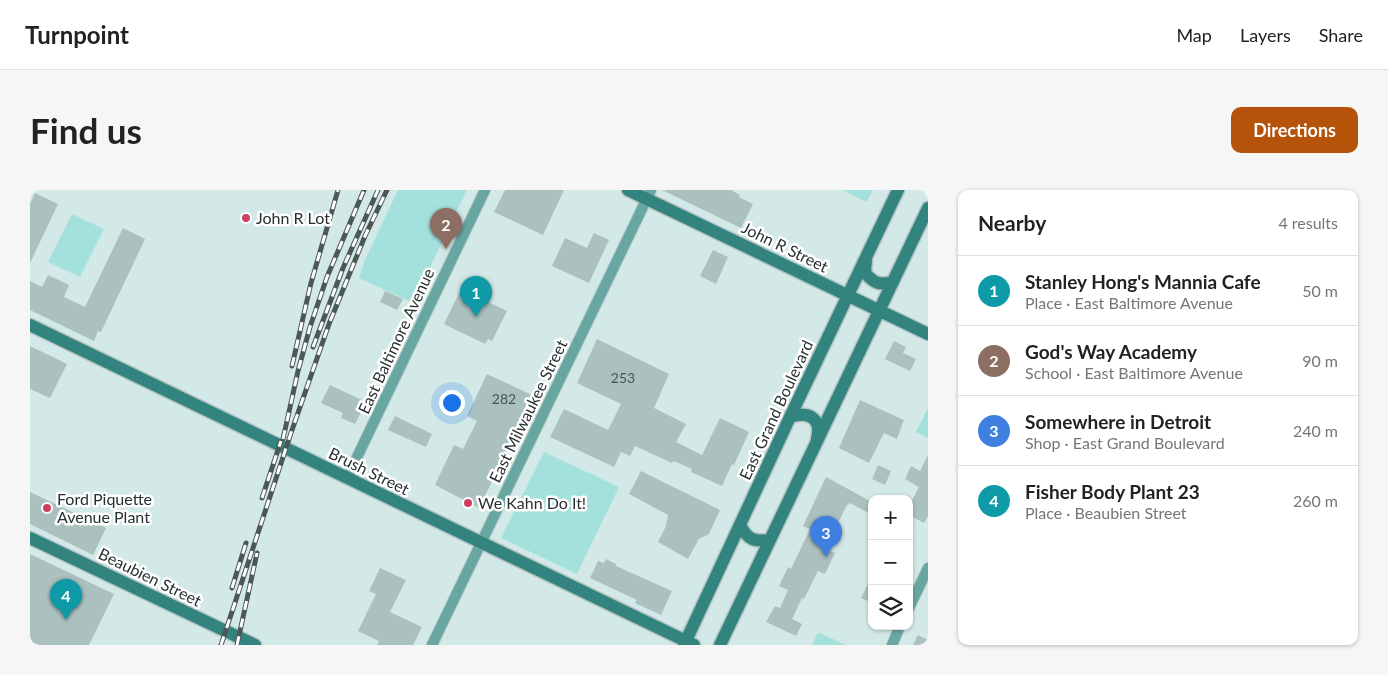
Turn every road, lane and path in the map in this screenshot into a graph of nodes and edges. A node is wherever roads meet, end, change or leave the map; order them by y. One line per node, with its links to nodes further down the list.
1 (485, 190): 14 (street, East Baltimore Avenue)
2 (628, 190): 4 (street, John R Street)
3 (898, 190): 6 (street, East Grand Boulevard)
4 (649, 194): 8 (street, John R Street); 18 (street, East Milwaukee Street)
5 (928, 208): 7 (street)
6 (866, 257): 7 (street); 8 (street, East Grand Boulevard)
7 (893, 282): 9 (street)
8 (848, 295): 9 (street, John R Street); 12 (street, East Grand Boulevard)
9 (879, 310): 11 (street, John R Street); 13 (street)
10 (30, 325): 14 (street, Brush Street)
11 (928, 334)
12 (790, 417): 13 (street); 15 (street, East Grand Boulevard)
13 (816, 444): 17 (street)
14 (347, 478): 18 (street, Brush Street)
15 (740, 525): 17 (street); 22 (street, East Grand Boulevard)
16 (30, 538): 23 (street, Beaubien Street)
17 (770, 540): 25 (street)
18 (481, 543): 22 (street, Brush Street); 24 (street, East Milwaukee Street)
19 (928, 568): 20 (street)
20 (913, 600)
21 (898, 630): 26 (street)
22 (688, 644)
23 (255, 645)
24 (432, 645)
25 (720, 645)
26 (892, 645)

